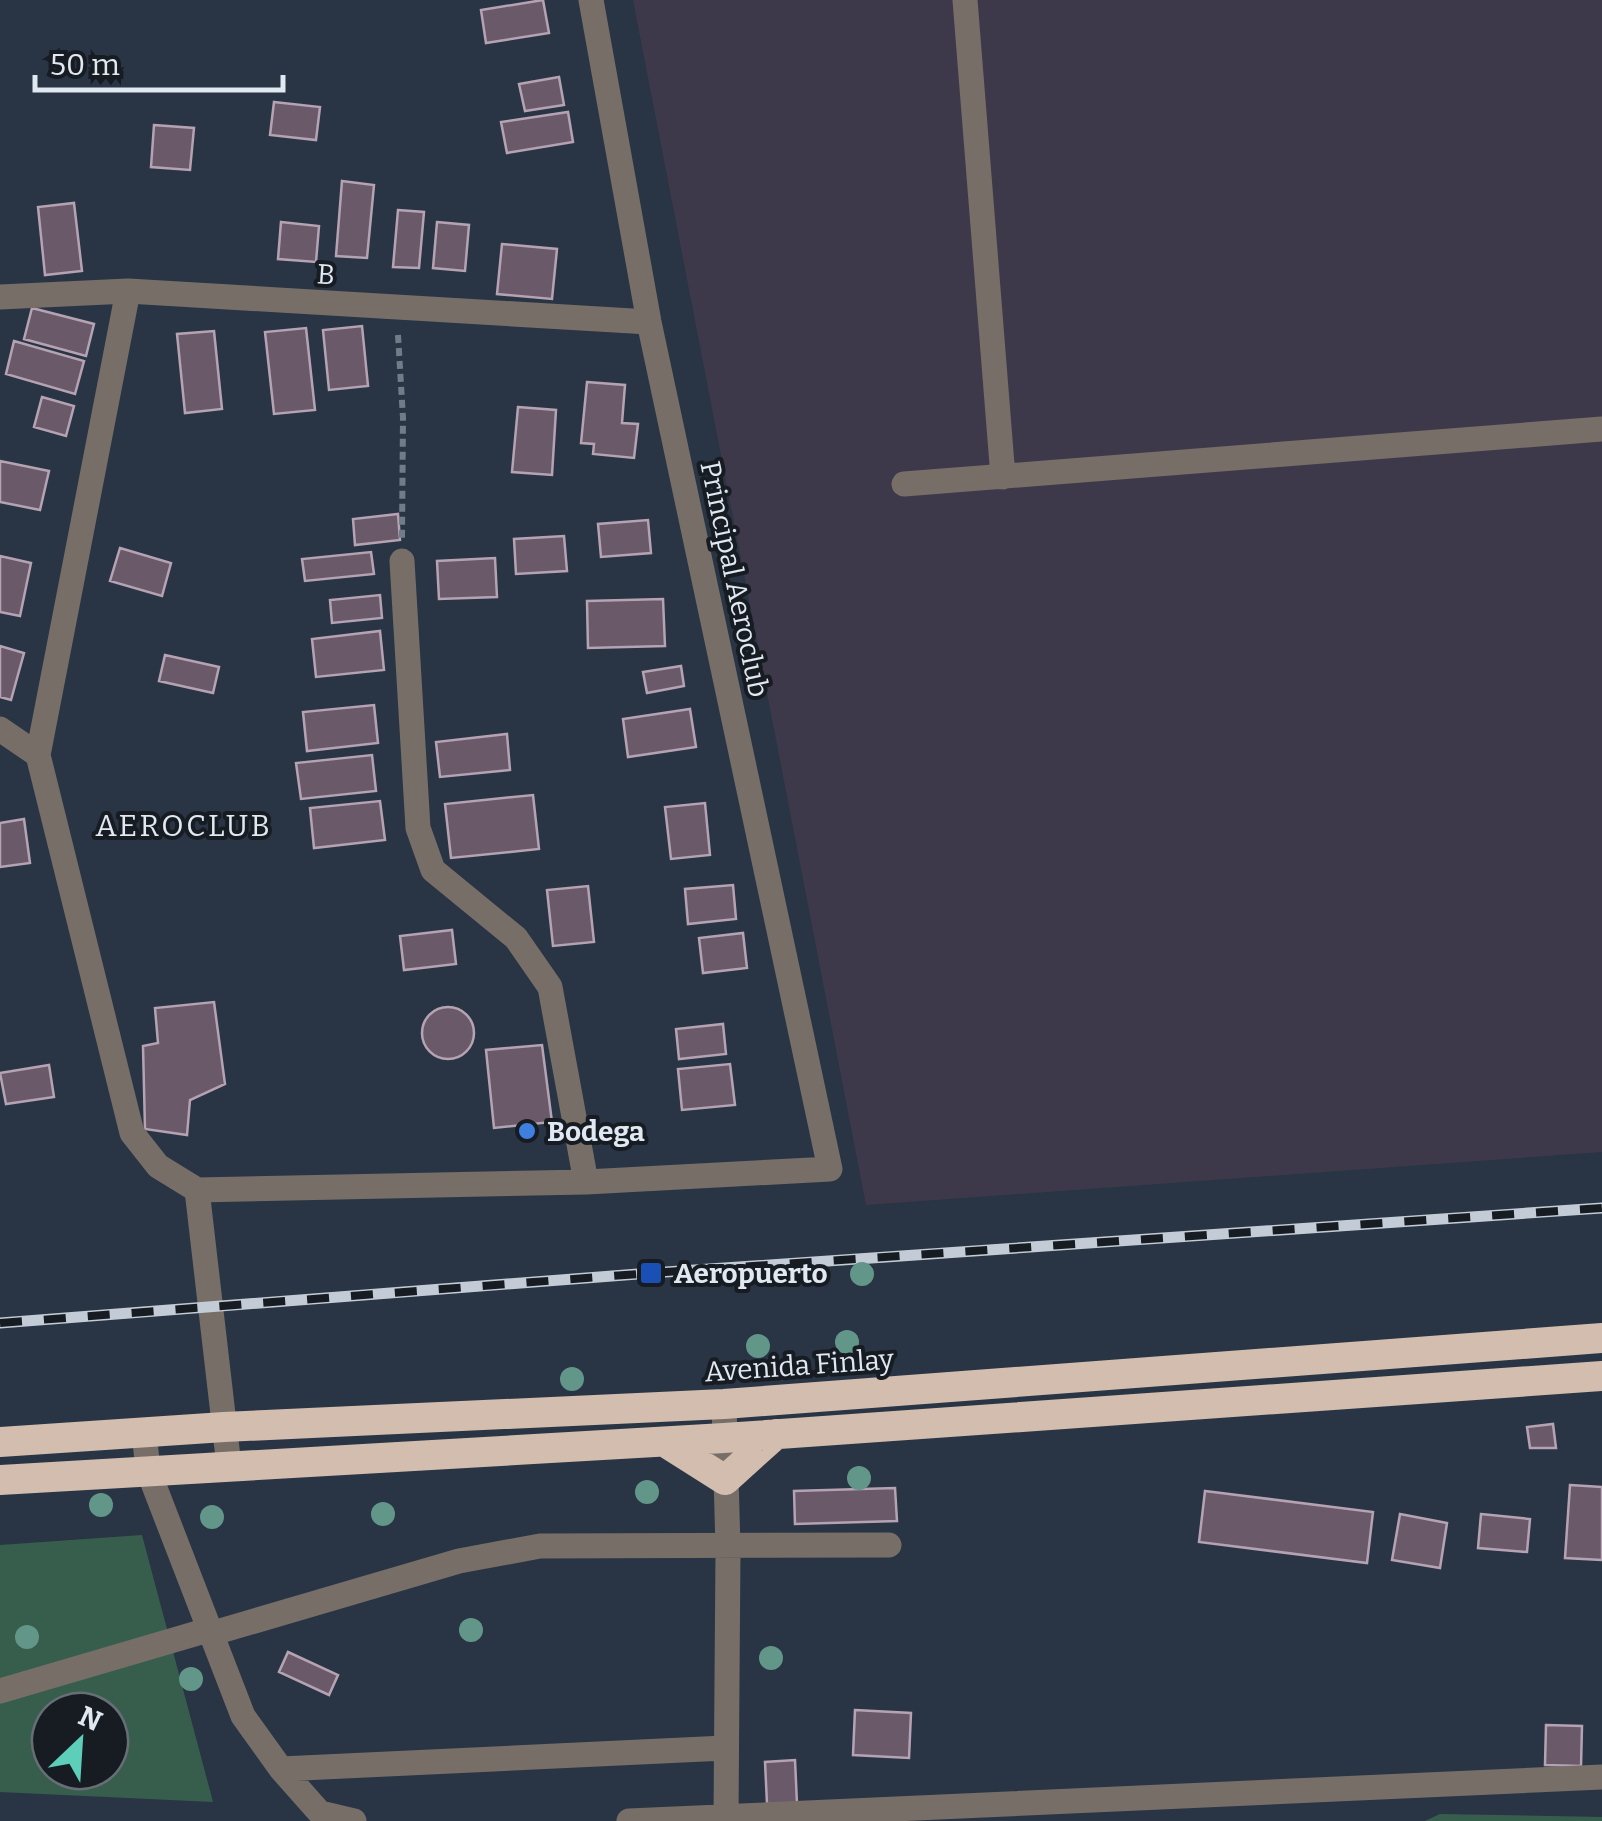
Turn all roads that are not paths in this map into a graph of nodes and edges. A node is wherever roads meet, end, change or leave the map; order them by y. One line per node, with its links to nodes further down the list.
1 (591, 0): 5 (street, Principal Aeroclub)
2 (966, 0): 7 (street)
3 (128, 291): 4 (street, B); 5 (street, B); 11 (street)
4 (0, 297)
5 (649, 322): 12 (street, Principal Aeroclub)
6 (1602, 429): 7 (street)
7 (1003, 477): 8 (street)
8 (904, 484)
9 (402, 561): 12 (street)
10 (0, 729): 11 (street)
11 (38, 755): 13 (street)
12 (586, 1182): 13 (street)
13 (197, 1190): 17 (street)
14 (1602, 1338): 16 (highway, Avenida Finlay)
15 (1602, 1376): 19 (highway)
16 (724, 1404): 17 (highway, Avenida Finlay); 20 (street)
17 (224, 1427): 18 (highway, Avenida Finlay); 23 (street)
18 (144, 1432): 21 (highway, Avenida Finlay); 24 (street)
19 (776, 1434): 20 (highway); 26 (highway)
20 (724, 1438): 22 (highway); 26 (street)
21 (0, 1442)
22 (665, 1442): 23 (highway); 26 (highway)
23 (229, 1466): 24 (highway)
24 (148, 1470): 25 (highway); 29 (street)
25 (0, 1480)
26 (725, 1480): 28 (street)
27 (889, 1545): 28 (street)
28 (728, 1548): 29 (street); 31 (street)
29 (209, 1632): 30 (street); 32 (street)
30 (0, 1691)
31 (725, 1748): 32 (street); 34 (street)
32 (281, 1768): 35 (street)
33 (1602, 1777): 34 (street)
34 (726, 1817): 36 (street)
35 (354, 1821)
36 (629, 1821)

